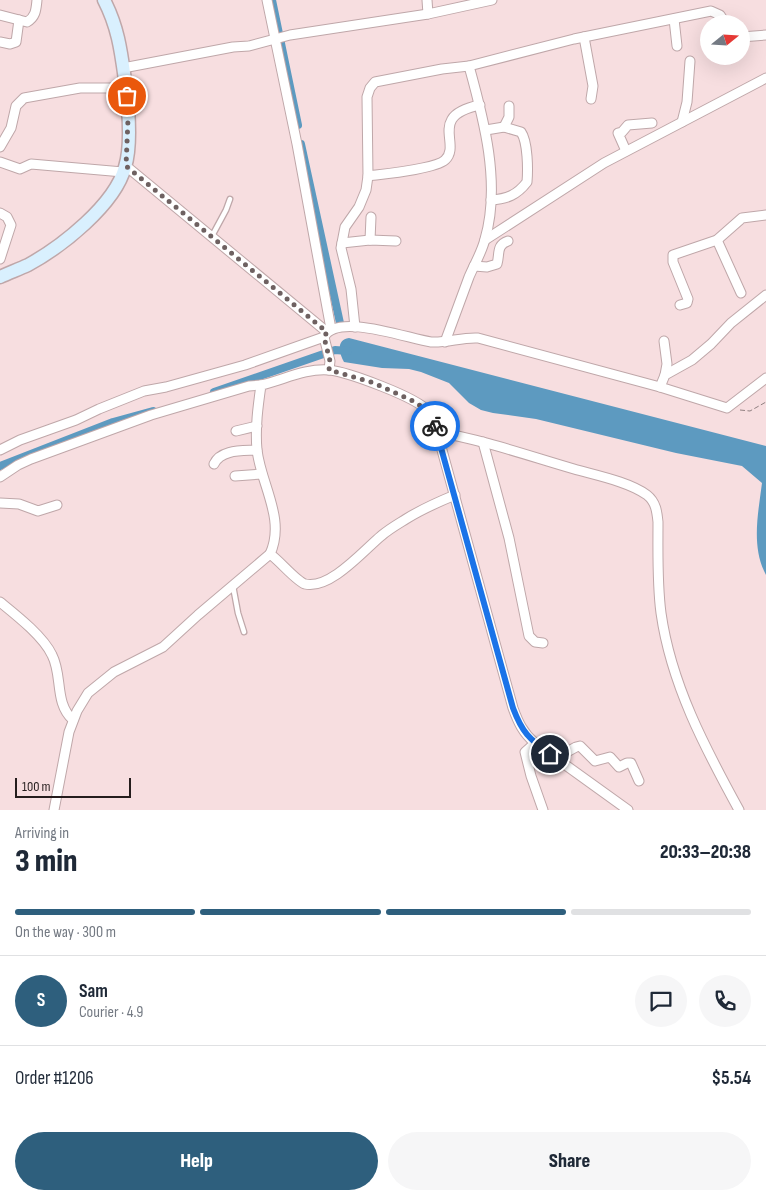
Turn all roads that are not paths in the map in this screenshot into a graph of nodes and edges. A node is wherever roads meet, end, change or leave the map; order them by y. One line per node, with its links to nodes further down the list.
1 (37, 0): 10 (street)
2 (104, 0): 19 (main road)
3 (267, 0): 14 (street)
4 (427, 0): 6 (street)
5 (492, 0): 6 (street)
6 (428, 14): 14 (street)
7 (0, 15): 10 (street)
8 (720, 15): 9 (street)
9 (674, 19): 13 (street); 16 (street)
10 (18, 20): 15 (street)
11 (766, 35): 12 (street)
12 (750, 36)
13 (584, 37): 18 (street); 22 (street)
14 (276, 38): 19 (street); 53 (street)
15 (0, 42)
16 (677, 46)
17 (690, 60): 26 (street)
18 (469, 66): 23 (street); 33 (street)
19 (124, 68): 32 (main road)
20 (766, 78): 26 (street)
21 (110, 88): 29 (street)
22 (591, 99)
23 (480, 105): 28 (street); 33 (street)
24 (509, 106): 27 (street)
25 (652, 122): 30 (street)
26 (682, 122): 30 (street)
27 (504, 127): 28 (street); 35 (street)
28 (486, 130): 35 (street)
29 (0, 147)
30 (626, 152): 41 (street)
31 (0, 162): 32 (street)
32 (125, 169): 39 (street); 48 (main road)
33 (368, 176): 45 (street)
34 (230, 199): 39 (lane)
35 (491, 200): 41 (street)
36 (0, 213): 46 (street)
37 (766, 215): 42 (street)
38 (371, 217): 40 (street)
39 (211, 237): 53 (street)
40 (370, 240): 43 (street); 45 (street)
41 (485, 240): 47 (street)
42 (717, 240): 49 (street); 51 (street)
43 (396, 241)
44 (508, 241): 47 (street)
45 (342, 243): 52 (street)
46 (0, 259)
47 (474, 266): 55 (street)
48 (0, 277)
49 (741, 293)
50 (766, 295): 57 (street)
51 (680, 305)
52 (355, 327): 53 (street); 55 (street)
53 (327, 336): 56 (street); 65 (street)
54 (664, 340): 57 (street)
55 (445, 342): 60 (street)
56 (330, 365): 59 (street); 63 (street)
57 (665, 374): 60 (street)
58 (766, 378): 60 (street)
59 (261, 384): 61 (street); 70 (street)
60 (660, 388)
61 (257, 426): 62 (street); 66 (street)
62 (236, 431)
63 (437, 432): 64 (street); 71 (street)
64 (483, 442): 78 (street); 88 (street)
65 (0, 450)
66 (257, 450): 67 (street); 68 (street)
67 (214, 464)
68 (262, 474): 69 (street); 74 (street)
69 (234, 476)
70 (0, 477)
71 (455, 495): 74 (street); 80 (street)
72 (0, 503): 73 (street)
73 (57, 505)
74 (270, 554): 75 (street)
75 (233, 586): 77 (lane); 79 (street)
76 (0, 602): 79 (street)
77 (244, 632)
78 (543, 643)
79 (73, 720): 85 (street)
80 (526, 735): 81 (street); 82 (street)
81 (535, 743): 82 (street); 83 (street)
82 (525, 752): 86 (street)
83 (556, 758): 84 (street); 87 (street)
84 (639, 781)
85 (54, 810)
86 (543, 810)
87 (628, 810)
88 (739, 810)

